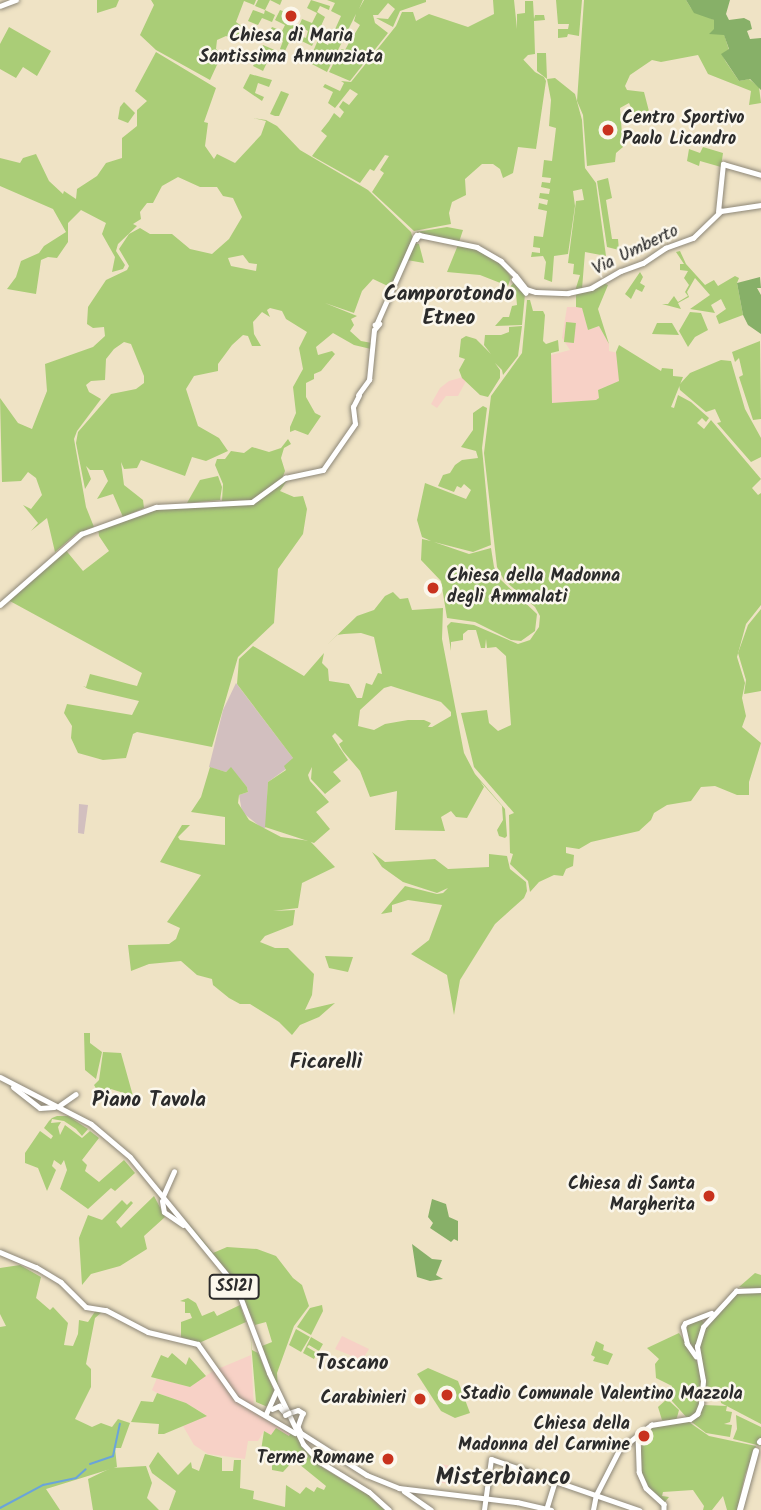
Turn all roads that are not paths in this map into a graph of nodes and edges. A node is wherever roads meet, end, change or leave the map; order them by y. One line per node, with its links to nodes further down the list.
1 (15, 0): 2 (main road)
2 (0, 5)
3 (761, 175): 5 (main road)
4 (761, 205): 5 (main road)
5 (719, 213): 6 (main road, Via Umberto)
6 (0, 606)
7 (0, 1079): 9 (main road, SS121)
8 (76, 1094): 9 (main road)
9 (52, 1104): 12 (main road, SS121); 13 (main road, SS121)
10 (174, 1175): 13 (main road)
11 (182, 1208): 12 (main road)
12 (185, 1223): 22 (main road, SS121)
13 (190, 1232): 20 (main road, SS121)
14 (0, 1252): 21 (main road)
15 (761, 1290): 16 (main road)
16 (719, 1307): 17 (main road); 18 (main road)
17 (700, 1319): 18 (main road); 19 (main road)
18 (703, 1327): 19 (main road)
19 (696, 1349): 26 (main road)
20 (276, 1392): 21 (main road); 22 (main road, SS121)
21 (270, 1414): 22 (main road); 22 (main road); 25 (main road)
22 (287, 1414): 23 (main road); 23 (main road); 24 (main road, SS121); 25 (main road, SS121)
23 (302, 1422): 27 (main road)
24 (293, 1424): 27 (main road); 29 (main road, SS121)
25 (295, 1433): 33 (main road, SS121)
26 (639, 1438): 32 (main road); 41 (main road)
27 (311, 1439): 29 (main road); 31 (main road)
28 (757, 1452): 42 (highway)
29 (315, 1457): 33 (main road, SS121)
30 (555, 1481): 32 (main road); 34 (main road); 38 (main road)
31 (408, 1493): 34 (main road); 36 (main road)
32 (596, 1495): 39 (main road); 40 (main road)
33 (376, 1499): 35 (main road)
34 (486, 1499): 37 (main road); 38 (main road)
35 (388, 1510)
36 (431, 1510)
37 (484, 1510)
38 (547, 1510)
39 (593, 1510)
40 (639, 1510)
41 (664, 1510)
42 (741, 1510)

